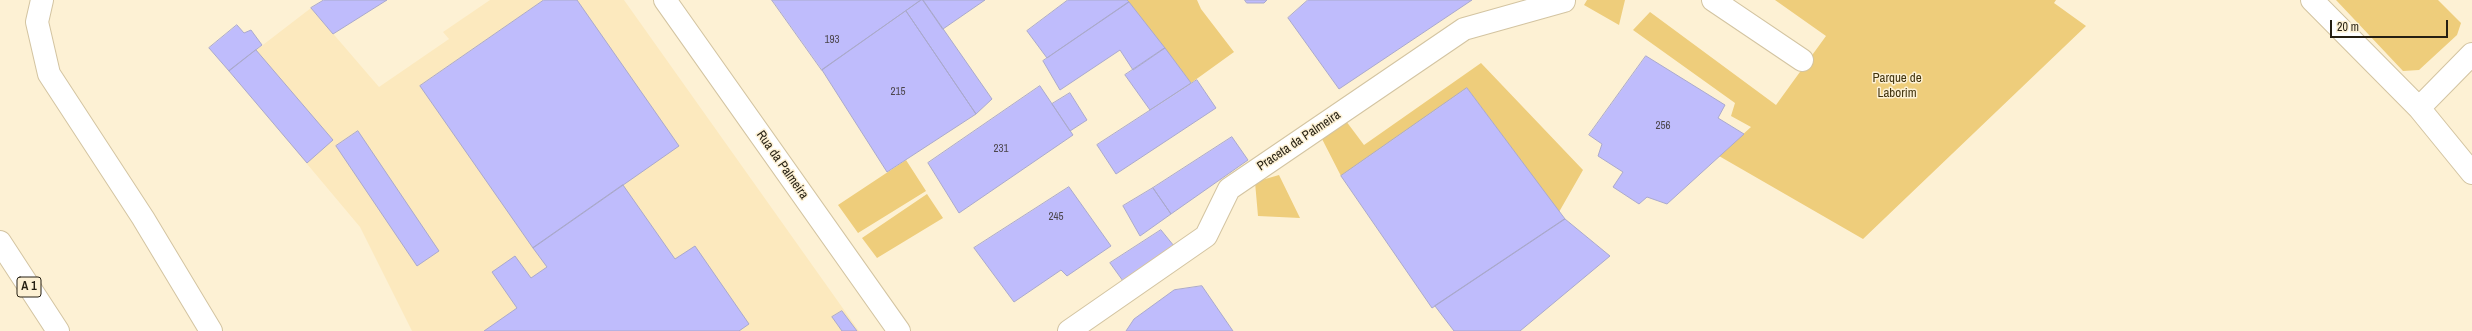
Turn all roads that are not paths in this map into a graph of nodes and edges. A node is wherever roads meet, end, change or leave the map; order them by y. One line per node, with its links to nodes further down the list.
1 (42, 0): 12 (main road)
2 (665, 0): 13 (main road, Rua da Palmeira)
3 (1564, 0): 14 (main road, Praceta da Palmeira)
4 (1713, 0): 7 (main road)
5 (2312, 0): 8 (main road)
6 (2472, 54): 8 (main road)
7 (1802, 60)
8 (2419, 108): 9 (main road)
9 (2472, 173)
10 (0, 242): 11 (main road, A 1)
11 (58, 331)
12 (211, 331)
13 (899, 331)
14 (1069, 331)

